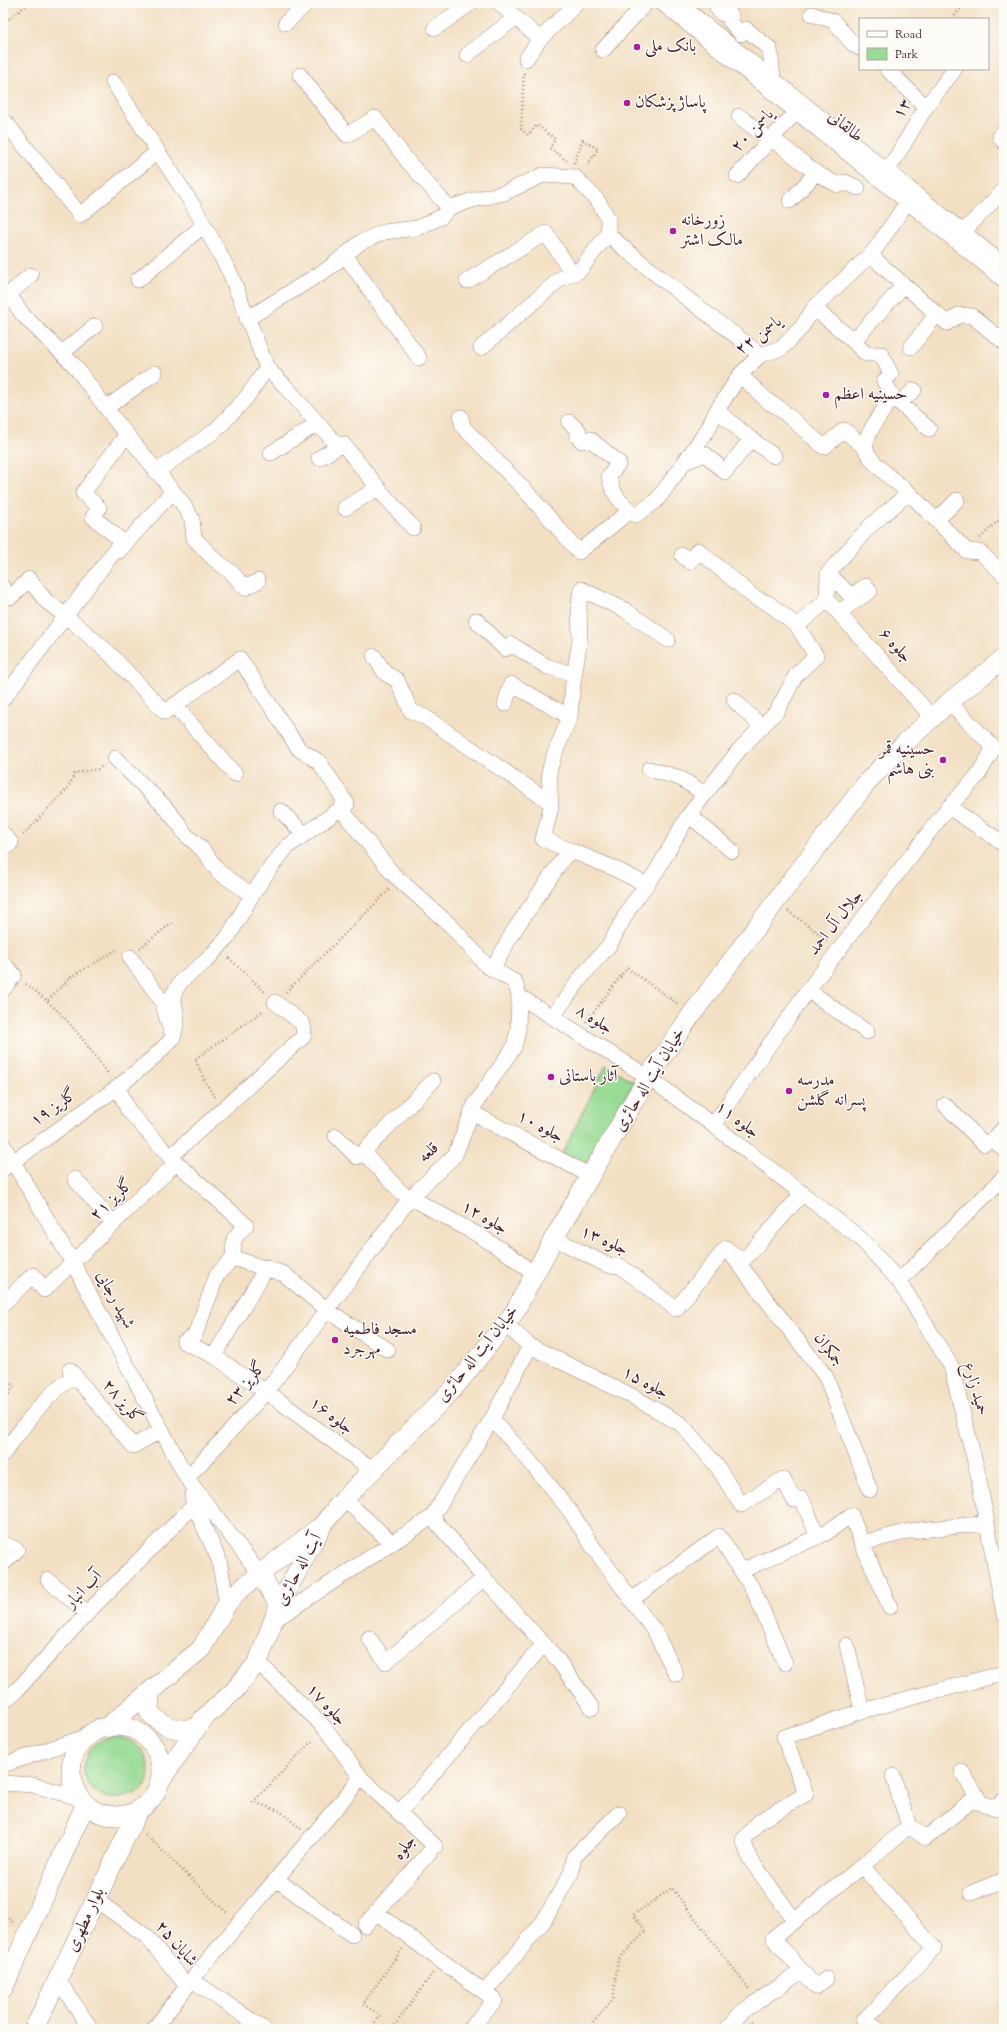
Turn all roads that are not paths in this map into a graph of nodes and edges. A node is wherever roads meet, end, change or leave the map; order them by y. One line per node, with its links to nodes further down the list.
1 (307, 3): 13 (street)
2 (471, 3): 14 (street)
3 (499, 3): 11 (street)
4 (577, 3): 15 (street)
5 (646, 3): 17 (street)
6 (662, 3): 26 (street, طالقانی)
7 (678, 3): 12 (street, طالقانی)
8 (713, 3): 12 (street)
9 (717, 3): 23 (street)
10 (812, 14): 16 (street)
11 (516, 18): 15 (street); 18 (street)
12 (698, 19): 23 (street, طالقانی)
13 (286, 23)
14 (435, 28)
15 (540, 39): 19 (street)
16 (859, 48)
17 (603, 50)
18 (467, 55)
19 (526, 59)
20 (888, 70): 25 (street)
21 (954, 70): 25 (street, ۱۳)
22 (300, 75): 40 (street)
23 (773, 78): 33 (street, طالقانی)
24 (113, 82): 32 (street)
25 (926, 107): 33 (street, ۱۳)
26 (796, 112): 30 (street, یاسمن ۲۰); 38 (street, طالقانی)
27 (739, 116): 30 (street)
28 (6, 123): 32 (street)
29 (1004, 131): 31 (street)
30 (770, 141): 34 (street); 35 (street, یاسمن ۲۰)
31 (1004, 142)
32 (157, 152): 41 (street)
33 (887, 172): 38 (street, طالقانی)
34 (816, 173): 36 (street); 39 (street)
35 (737, 176)
36 (858, 188)
37 (1004, 190): 42 (street)
38 (911, 198): 42 (street, طالقانی); 45 (street, یاسمن ۲۲); 50 (street, طالقانی)
39 (790, 201)
40 (449, 208): 43 (street); 44 (street)
41 (204, 226): 49 (street); 56 (street)
42 (963, 232): 46 (street, طالقانی)
43 (608, 234): 47 (street); 63 (street)
44 (345, 255): 56 (street); 64 (street)
45 (870, 255): 52 (street); 54 (street, یاسمن ۲۲)
46 (1004, 265)
47 (572, 273): 51 (street); 61 (street)
48 (31, 275): 53 (street)
49 (138, 280)
50 (1004, 280)
51 (467, 281)
52 (903, 286): 55 (street); 58 (street)
53 (4, 297): 62 (street)
54 (814, 308): 58 (street); 63 (street, یاسمن ۲۲)
55 (937, 314): 59 (street); 60 (street)
56 (247, 320): 65 (street)
57 (95, 326): 62 (street)
58 (850, 338): 69 (street)
59 (1004, 342)
60 (911, 347)
61 (481, 348)
62 (62, 353): 70 (street)
63 (760, 355): 67 (street, یاسمن ۲۲)
64 (419, 358)
65 (267, 368): 74 (street); 84 (street)
66 (155, 373): 70 (street)
67 (740, 375): 71 (street, یاسمن ۲۲); 79 (street)
68 (914, 390): 69 (street)
69 (896, 400): 75 (street); 79 (street)
70 (106, 408): 84 (street)
71 (718, 410): 76 (street); 83 (street, یاسمن ۲۲)
72 (461, 417): 90 (street, یاسمن ۲۲)
73 (568, 422): 90 (street)
74 (317, 424): 78 (street); 80 (street)
75 (930, 428)
76 (750, 439): 81 (street); 83 (street)
77 (121, 442): 94 (street)
78 (344, 444): 82 (street); 85 (street)
79 (865, 448): 87 (street)
80 (271, 452)
81 (774, 456)
82 (319, 458)
83 (684, 462): 90 (street, یاسمن ۲۲)
84 (156, 472): 86 (street)
85 (378, 488): 89 (street); 92 (street)
86 (173, 492): 94 (street); 97 (street)
87 (909, 492): 91 (street); 95 (street)
88 (957, 500): 91 (street)
89 (345, 508)
90 (633, 513)
91 (937, 520): 96 (street)
92 (413, 528)
93 (682, 556): 103 (street)
94 (100, 570): 101 (street)
95 (828, 573): 99 (street); 100 (street)
96 (1004, 575)
97 (258, 581)
98 (3, 588): 101 (street)
99 (827, 600): 100 (street, جلوه ۶); 103 (street)
100 (839, 612): 114 (street, جلوه ۶)
101 (66, 616): 108 (street); 112 (street)
102 (476, 620): 107 (street)
103 (797, 626): 115 (street)
104 (668, 640): 107 (street)
105 (374, 656): 120 (street)
106 (1004, 658): 110 (main road, خیابان آیت اله حائری)
107 (574, 675): 113 (street)
108 (3, 699)
109 (734, 700): 115 (street)
110 (949, 702): 114 (main road, خیابان آیت اله حائری); 121 (street, جلال آل احمد)
111 (505, 704): 113 (street)
112 (174, 705): 118 (street); 122 (street)
113 (570, 717): 120 (street)
114 (934, 718): 141 (main road, خیابان آیت اله حائری)
115 (762, 727): 119 (street)
116 (115, 758): 130 (street)
117 (649, 769): 119 (street)
118 (235, 774)
119 (705, 794): 124 (street)
120 (551, 803): 127 (street)
121 (949, 807): 126 (street); 136 (street, جلال آل احمد)
122 (340, 808): 125 (street); 133 (street, جلوه ۸)
123 (281, 811): 125 (street)
124 (689, 815): 128 (street); 129 (street)
125 (304, 834): 130 (street)
126 (1004, 844)
127 (569, 850): 129 (street); 133 (street)
128 (732, 851)
129 (647, 885): 138 (street)
130 (252, 895): 140 (street)
131 (130, 957): 140 (street)
132 (3, 963): 135 (street)
133 (493, 969): 134 (street, جلوه ۸)
134 (517, 989): 138 (street, جلوه ۸); 145 (street, قلعه)
135 (3, 990)
136 (808, 990): 139 (street); 146 (street, جلال آل احمد)
137 (275, 1002): 152 (street, گلریز ۲۱)
138 (553, 1016): 141 (street, جلوه ۸)
139 (867, 1032)
140 (173, 1038): 143 (street, گلریز ۱۹)
141 (648, 1077): 146 (street, جلوه ۱۱); 154 (main road, خیابان آیت اله حائری)
142 (433, 1081): 151 (street)
143 (118, 1087): 152 (street); 153 (street, گلریز ۱۹)
144 (945, 1105): 149 (street)
145 (471, 1112): 154 (street, جلوه ۱۰); 158 (street, قلعه)
146 (713, 1125): 157 (street, جلوه ۱۱)
147 (1004, 1128): 149 (street)
148 (336, 1136): 151 (street)
149 (999, 1144)
150 (3, 1145): 153 (street, شهید رجایی)
151 (363, 1152): 158 (street, جلوه ۱۲)
152 (173, 1160): 159 (street, گلریز ۲۱); 162 (street)
153 (7, 1165): 163 (street, شهید رجایی)
154 (591, 1176): 160 (main road, خیابان آیت اله حائری)
155 (1004, 1177): 166 (street)
156 (75, 1179): 159 (street)
157 (803, 1193): 161 (street); 166 (street, حمید زارع)
158 (410, 1198): 165 (street, جلوه ۱۲); 168 (street, قلعه)
159 (114, 1224): 163 (street, گلریز ۲۱)
160 (554, 1238): 161 (street, جلوه ۱۳); 165 (main road, خیابان آیت اله حائری)
161 (726, 1248): 179 (street, جمکران)
162 (233, 1258): 164 (street); 172 (street, جلوه ۱۶)
163 (73, 1263): 167 (street, گلریز ۲۱); 175 (street, شهید رجایی)
164 (267, 1267): 168 (street); 172 (street)
165 (535, 1275): 169 (main road, خیابان آیت اله حائری)
166 (899, 1281): 183 (street, حمید زارع)
167 (3, 1304)
168 (327, 1310): 171 (street); 173 (street, گلریز ۲۳)
169 (505, 1324): 170 (street, جلوه ۱۵); 177 (main road, خیابان آیت اله حائری)
170 (530, 1346): 174 (street); 185 (street, جلوه ۱۵)
171 (388, 1350)
172 (214, 1356): 173 (street, جلوه ۱۶)
173 (266, 1392): 177 (street, جلوه ۱۶); 178 (street, گلریز ۲۳)
174 (492, 1419): 182 (street); 194 (street)
175 (162, 1430): 176 (street, گلریز ۲۸); 178 (street, شهید رجایی)
176 (3, 1454)
177 (373, 1471): 180 (main road, خیابان آیت اله حائری)
178 (187, 1478): 181 (street); 191 (street)
179 (870, 1490)
180 (344, 1499): 184 (main road, خیابان آیت اله حائری); 186 (street)
181 (194, 1505): 195 (street); 197 (street, آب انبار)
182 (432, 1517): 186 (street); 192 (street)
183 (987, 1523): 187 (street); 199 (street, حمید زارع)
184 (323, 1524): 191 (main road, آیت اله حائری); 198 (main road, آیت اله حائری)
185 (818, 1537): 187 (street); 190 (street)
186 (392, 1543): 198 (street)
187 (862, 1543): 196 (street)
188 (3, 1544): 189 (street)
189 (3, 1564)
190 (741, 1571): 194 (street); 204 (street)
191 (260, 1574): 195 (main road, آیت اله حائری); 198 (main road)
192 (484, 1578): 200 (street); 201 (street)
193 (48, 1580): 197 (street)
194 (630, 1600): 206 (street)
195 (227, 1604): 207 (main road, آیت اله حائری)
196 (890, 1607)
197 (87, 1613): 208 (street, آب انبار)
198 (276, 1613): 203 (main road, آیت اله حائری)
199 (1004, 1614)
200 (369, 1638)
201 (544, 1644): 209 (street); 223 (street)
202 (847, 1645): 210 (street)
203 (258, 1662): 212 (main road, آیت اله حائری); 217 (street, جلوه ۱۷)
204 (785, 1663)
205 (1004, 1673): 210 (street)
206 (676, 1674)
207 (150, 1692): 211 (main road, آیت اله حائری); 212 (main road)
208 (5, 1697)
209 (592, 1708)
210 (862, 1710): 233 (street)
211 (106, 1728): 213 (main road); 218 (main road)
212 (197, 1728): 218 (main road, آیت اله حائری)
213 (85, 1737): 214 (street); 221 (main road)
214 (3, 1765)
215 (962, 1772): 222 (street)
216 (893, 1776): 226 (street)
217 (361, 1778): 223 (street, جلوه); 228 (street)
218 (160, 1781): 225 (main road)
219 (3, 1783): 221 (street)
220 (1004, 1800): 222 (street)
221 (83, 1801): 225 (main road); 240 (main road)
222 (981, 1803): 226 (street)
223 (399, 1813): 232 (street, جلوه)
224 (620, 1813): 241 (street)
225 (136, 1816): 231 (main road, بلوار مطهری)
226 (909, 1826): 227 (street)
227 (862, 1866): 233 (street); 248 (street)
228 (276, 1879): 235 (street); 239 (street)
229 (1004, 1880): 230 (street)
230 (971, 1893)
231 (96, 1900): 238 (main road, بلوار مطهری); 239 (street, شایان ۲۵)
232 (376, 1912): 234 (street, جلوه); 241 (street)
233 (795, 1921): 236 (street)
234 (365, 1925)
235 (352, 1935)
236 (802, 1971): 237 (street); 247 (street)
237 (826, 1979)
238 (58, 1980): 242 (main road, بلوار مطهری); 243 (street)
239 (190, 1983): 244 (street); 245 (street, شایان ۲۵)
240 (3, 1989)
241 (490, 1996): 246 (street)
242 (34, 2029)
243 (91, 2029)
244 (154, 2029)
245 (264, 2029)
246 (470, 2029)
247 (726, 2029)
248 (878, 2029)

